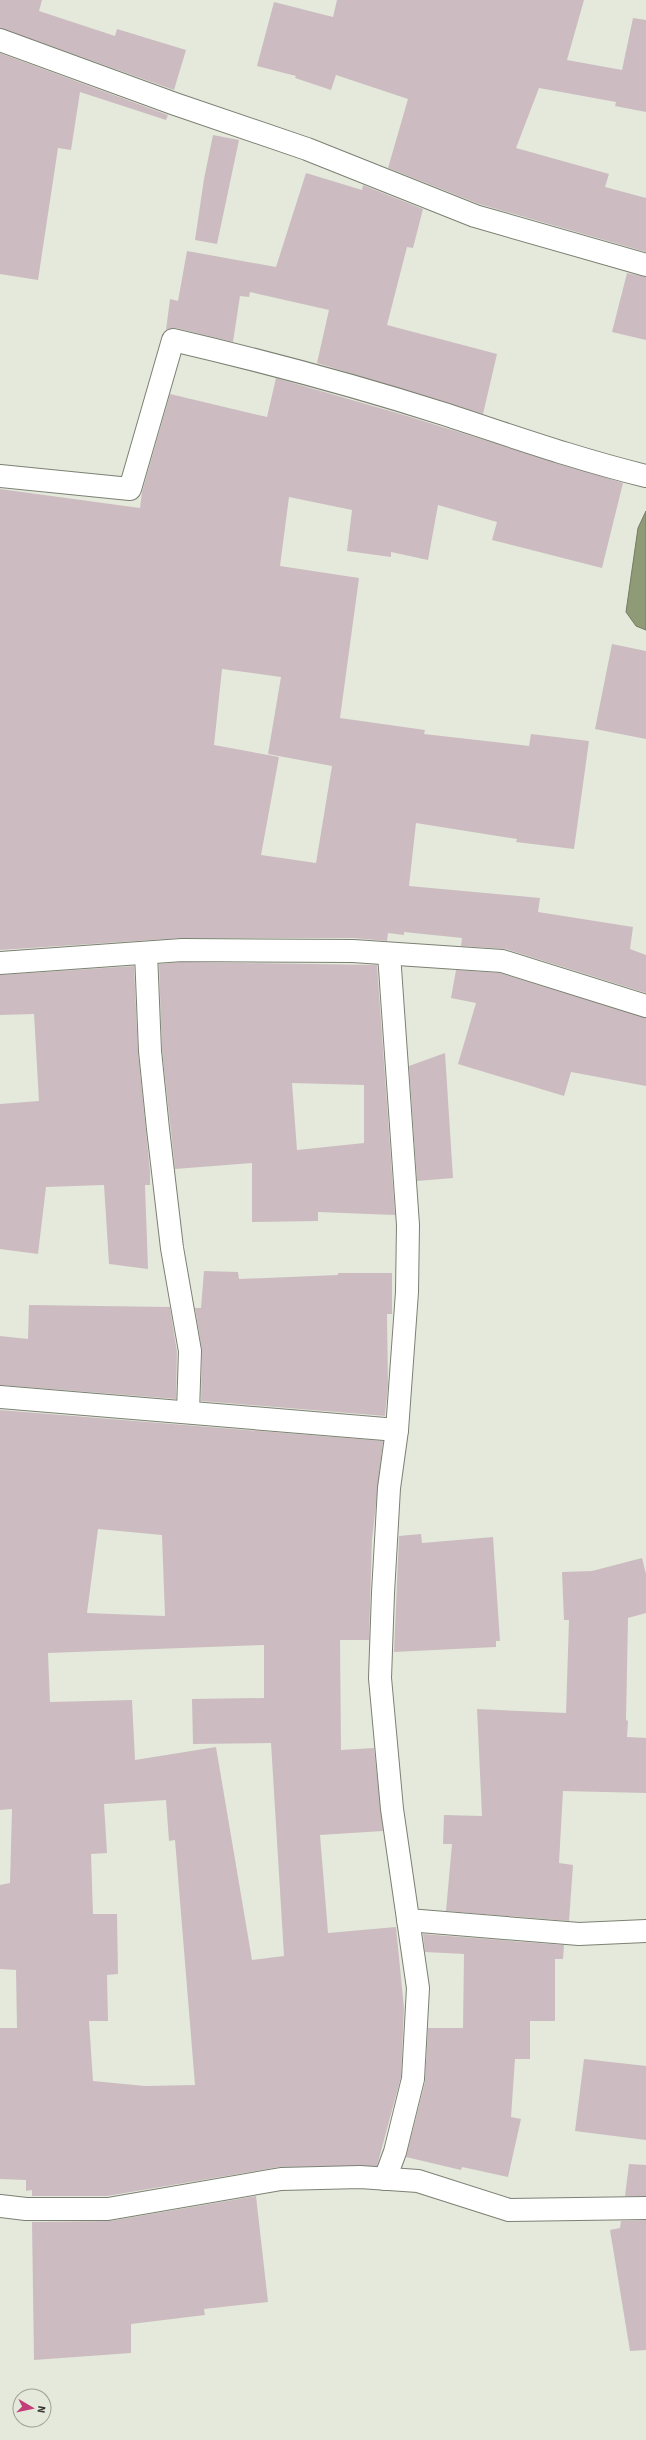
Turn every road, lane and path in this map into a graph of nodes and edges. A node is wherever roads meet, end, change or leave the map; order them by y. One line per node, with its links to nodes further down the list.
1 (0, 40): 2 (street)
2 (646, 265)
3 (0, 476): 4 (street)
4 (646, 476)
5 (146, 953): 6 (street); 7 (street); 10 (street)
6 (390, 954): 8 (street); 11 (street)
7 (0, 963)
8 (646, 1006)
9 (0, 1397): 10 (street)
10 (188, 1412): 11 (street)
11 (397, 1430): 12 (street)
12 (408, 1920): 13 (street); 14 (street)
13 (646, 1931)
14 (385, 2180): 15 (street); 16 (street)
15 (0, 2206)
16 (646, 2208)

